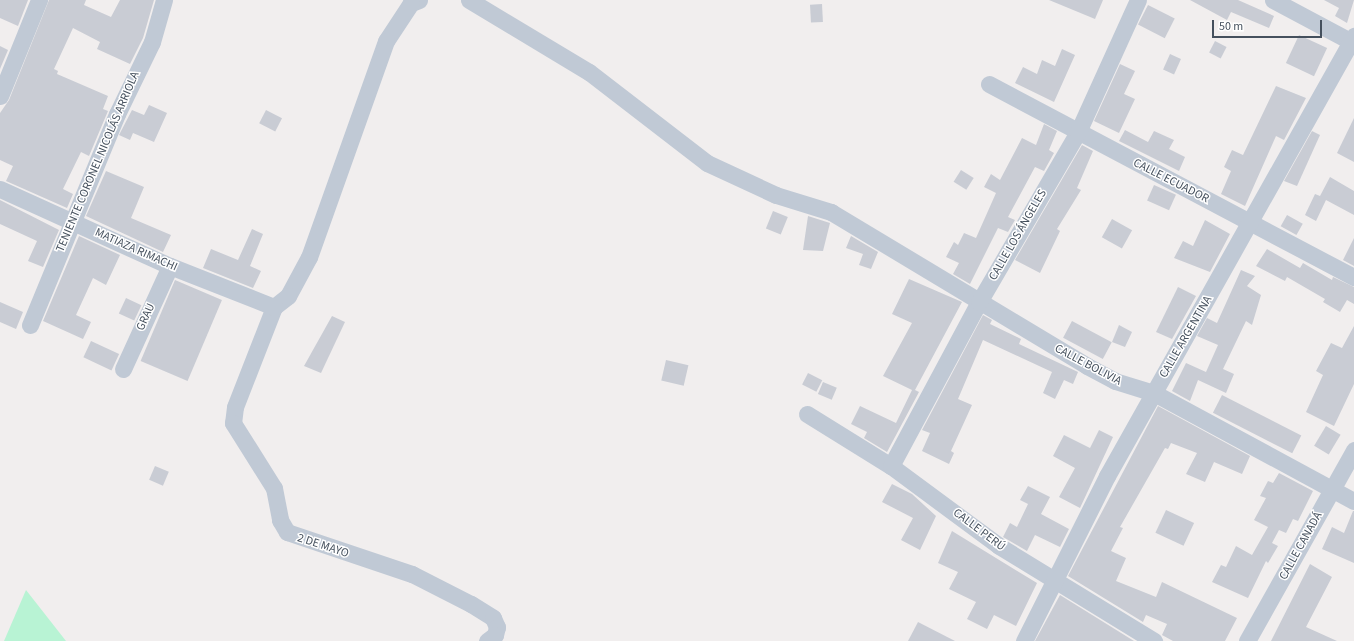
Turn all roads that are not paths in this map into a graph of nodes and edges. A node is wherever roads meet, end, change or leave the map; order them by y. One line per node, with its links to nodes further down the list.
1 (39, 0): 9 (street)
2 (164, 0): 12 (street, TENIENTE CORONEL NICOLÁS ARRIOLA)
3 (419, 0): 17 (street)
4 (469, 0): 16 (street, CALLE BOLIVIA)
5 (1138, 0): 10 (street, CALLE LOS ÁNGELES)
6 (1273, 0): 7 (street)
7 (1353, 40): 13 (street, CALLE ARGENTINA)
8 (989, 84): 10 (street, CALLE ECUADOR)
9 (0, 96)
10 (1078, 132): 13 (street, CALLE ECUADOR); 16 (street, CALLE LOS ÁNGELES)
11 (0, 189): 12 (street, MATIAZA RIMACHI)
12 (72, 221): 14 (street, MATIAZA RIMACHI); 18 (street, TENIENTE CORONEL NICOLÁS ARRIOLA)
13 (1252, 223): 15 (street, CALLE ECUADOR); 20 (street, CALLE ARGENTINA)
14 (170, 266): 17 (street, MATIAZA RIMACHI); 19 (street, GRAU)
15 (1354, 277)
16 (979, 302): 20 (street, CALLE BOLIVIA); 23 (street, CALLE LOS ÁNGELES)
17 (274, 307): 27 (street, 2 DE MAYO)
18 (30, 325)
19 (123, 369)
20 (1154, 393): 24 (street, CALLE BOLIVIA); 26 (street, CALLE ARGENTINA)
21 (807, 414): 23 (street, CALLE PERÚ)
22 (1354, 450): 24 (street, CALLE CANADÁ)
23 (891, 466): 26 (street, CALLE PERÚ)
24 (1333, 488): 25 (street, CALLE BOLIVIA); 30 (street, CALLE CANADÁ)
25 (1354, 500)
26 (1056, 582): 28 (street, CALLE ARGENTINA); 29 (street, CALLE PERÚ)
27 (487, 641)
28 (1024, 641)
29 (1154, 641)
30 (1247, 641)

